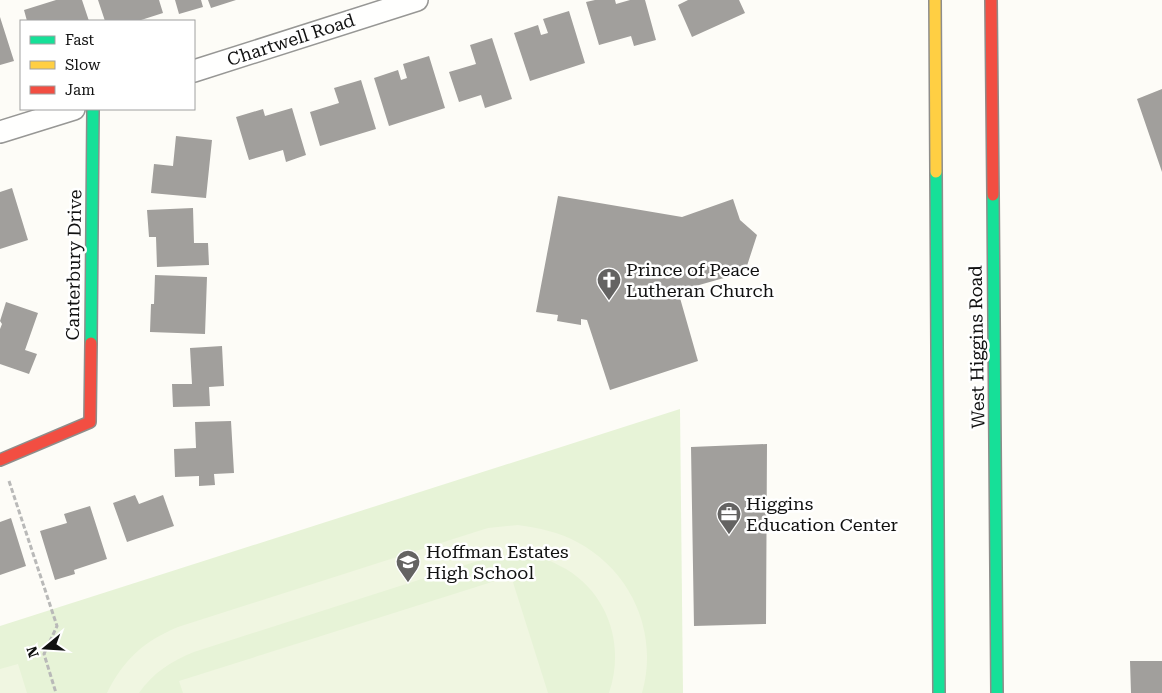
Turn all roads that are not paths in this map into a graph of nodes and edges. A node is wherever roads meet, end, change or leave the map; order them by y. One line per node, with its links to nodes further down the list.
1 (417, 0): 4 (street, Chartwell Road)
2 (935, 0): 9 (main road)
3 (990, 0): 10 (main road, West Higgins Road)
4 (195, 71)
5 (71, 110): 7 (street)
6 (94, 110): 8 (main road, Canterbury Drive)
7 (0, 132)
8 (1, 459)
9 (939, 693)
10 (997, 693)

